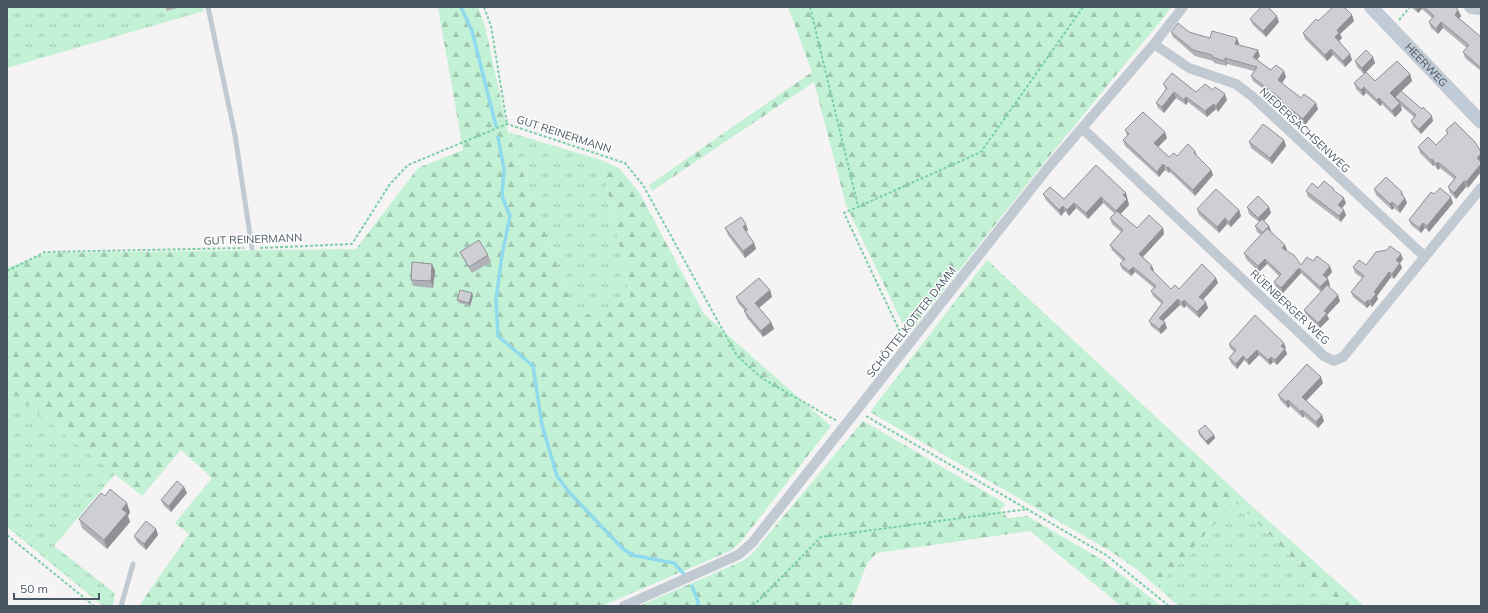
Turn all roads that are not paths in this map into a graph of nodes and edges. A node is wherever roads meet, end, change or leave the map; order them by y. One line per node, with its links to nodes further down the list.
1 (208, 7): 10 (lane)
2 (1183, 7): 6 (street, SCHÖTTELKOTTER DAMM)
3 (1371, 7): 7 (street, HEERWEG)
4 (1469, 7): 5 (street)
5 (1481, 7)
6 (1154, 44): 8 (street, SCHÖTTELKOTTER DAMM); 11 (street, NIEDERSACHSENWEG)
7 (1481, 122)
8 (1083, 128): 11 (street, RÜENBERGER WEG); 14 (street, SCHÖTTELKOTTER DAMM)
9 (1481, 188): 11 (street, RÜENBERGER WEG)
10 (252, 248)
11 (1425, 257)
12 (133, 564): 13 (lane)
13 (121, 606)
14 (624, 606)

